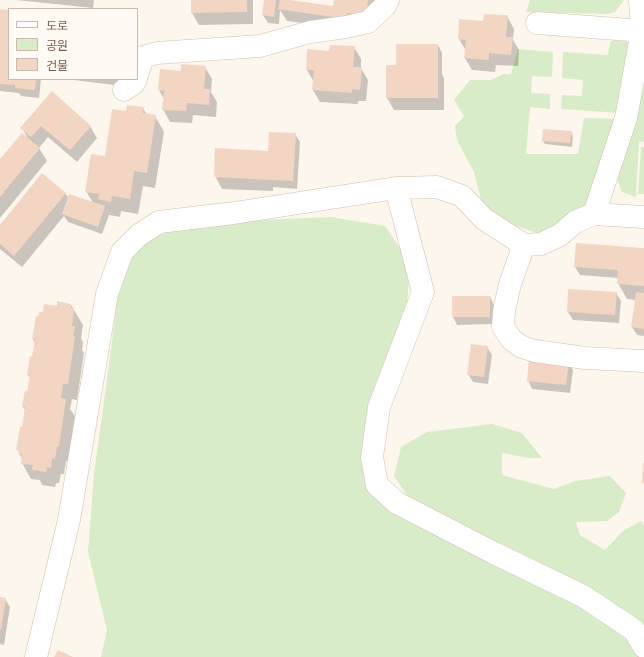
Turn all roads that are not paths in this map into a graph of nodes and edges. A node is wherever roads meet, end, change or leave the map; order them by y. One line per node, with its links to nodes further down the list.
1 (388, 0): 5 (street)
2 (640, 0): 4 (street)
3 (537, 23): 4 (street)
4 (643, 31): 7 (street)
5 (138, 68)
6 (396, 188): 9 (street); 11 (street); 12 (street)
7 (594, 214): 8 (street); 9 (street)
8 (644, 217)
9 (524, 245): 10 (street)
10 (644, 361)
11 (644, 647)
12 (36, 657)

